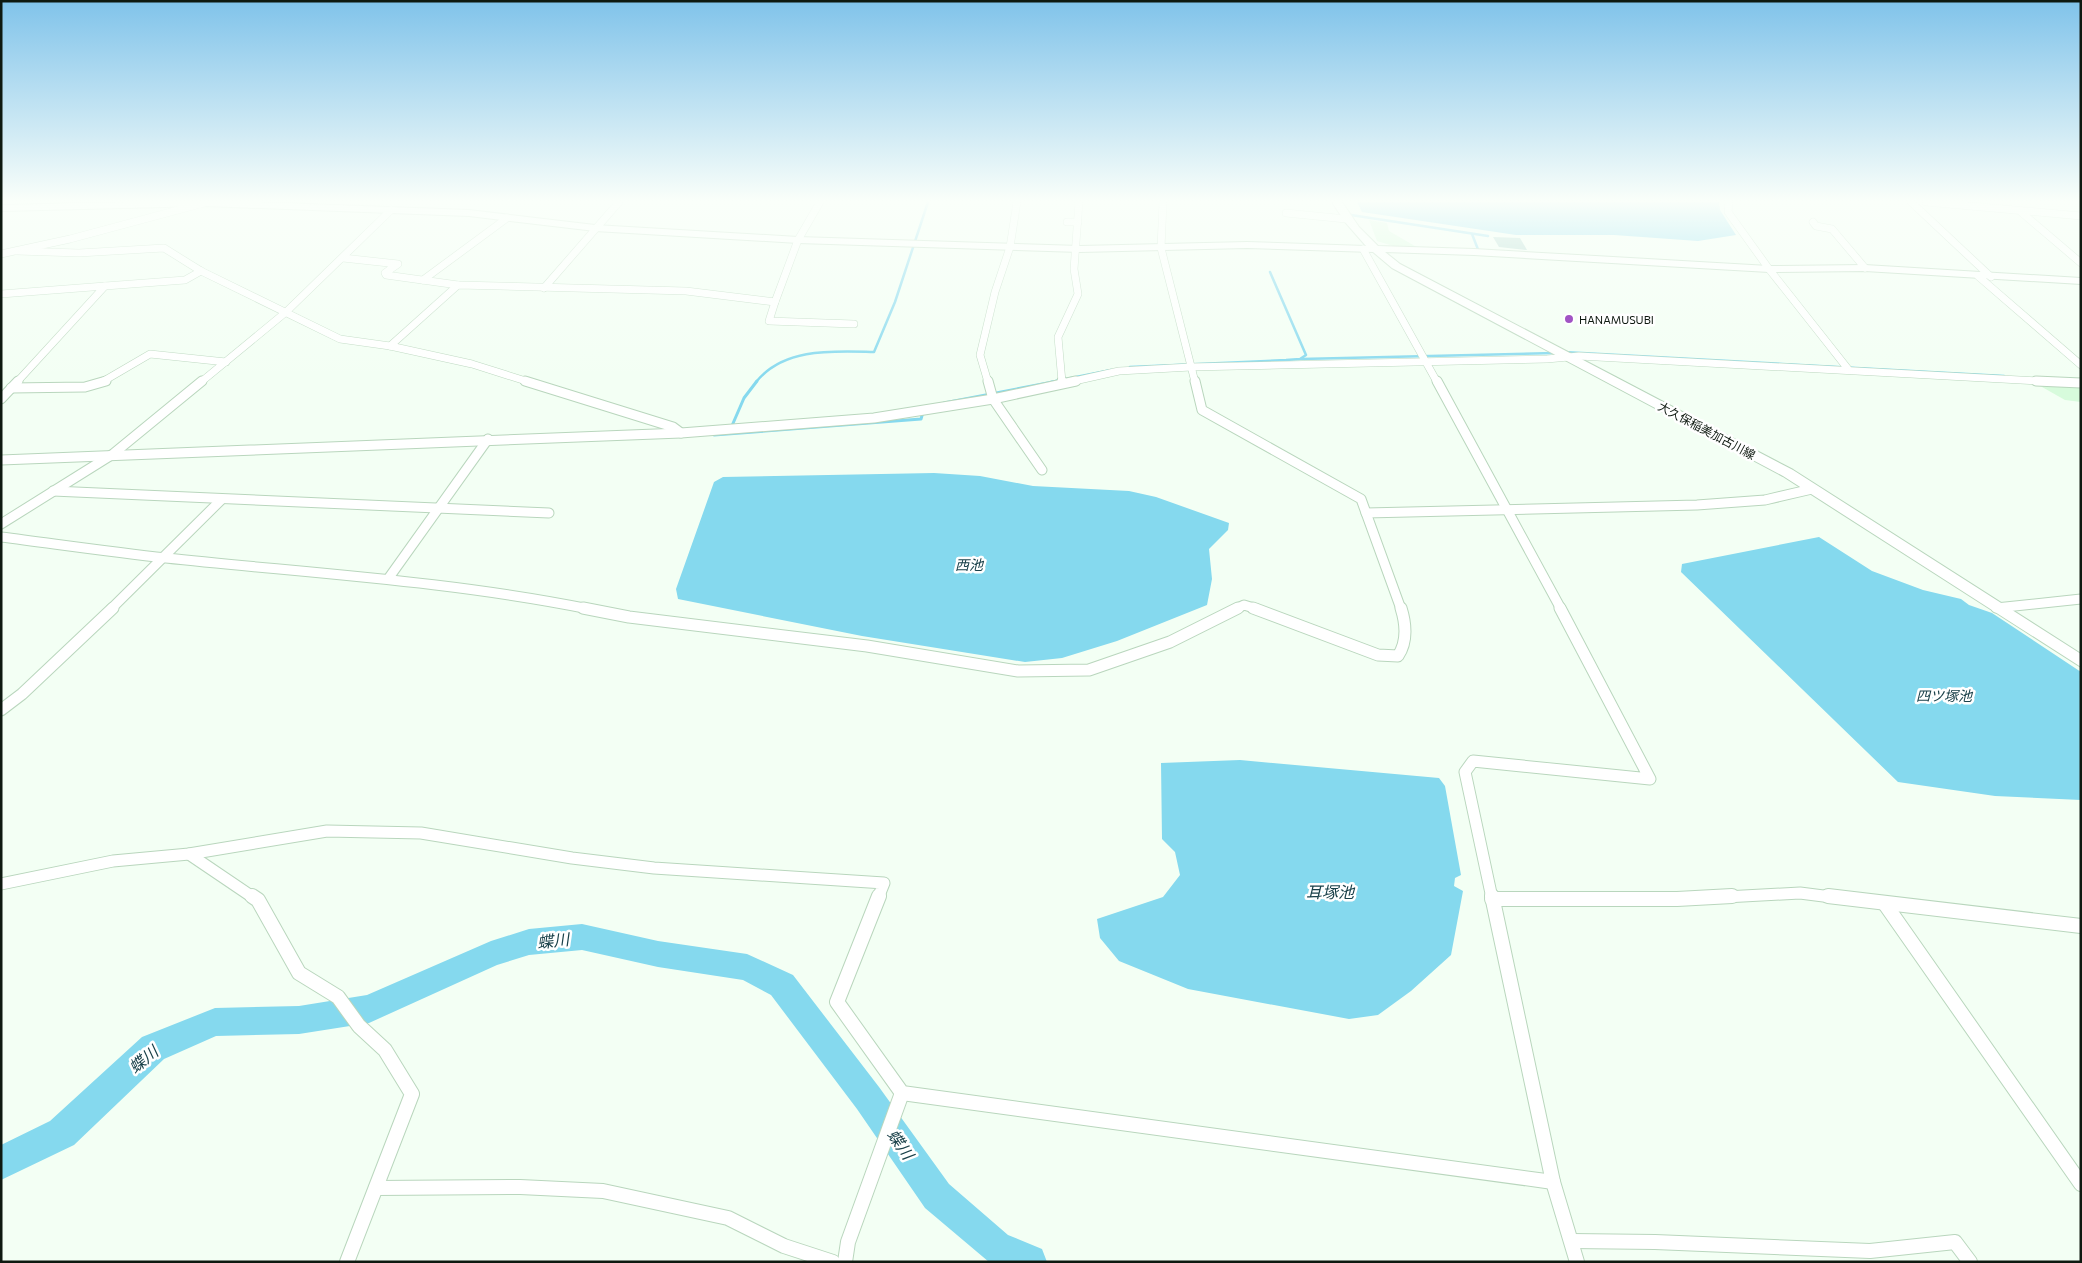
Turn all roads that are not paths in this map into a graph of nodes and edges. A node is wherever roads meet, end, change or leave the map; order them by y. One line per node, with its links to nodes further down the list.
1 (185, 261): 18 (street)
2 (340, 261): 28 (street)
3 (370, 261): 21 (street)
4 (449, 261): 21 (street)
5 (567, 261): 25 (street)
6 (790, 261): 27 (street)
7 (1005, 261): 41 (street)
8 (1075, 261): 37 (street)
9 (1164, 261): 35 (street)
10 (1375, 261): 33 (street)
11 (1387, 261): 31 (main road, 大久保稲美加古川線)
12 (1629, 261): 17 (main road)
13 (1763, 261): 17 (street)
14 (1859, 261): 16 (street)
15 (1975, 261): 20 (street)
16 (1865, 268): 17 (main road); 19 (main road)
17 (1769, 269): 36 (street)
18 (201, 271): 24 (street); 28 (street)
19 (1978, 276): 20 (main road); 34 (street)
20 (1991, 276): 22 (main road)
21 (423, 280): 23 (street)
22 (2081, 280)
23 (458, 285): 25 (street); 30 (street)
24 (105, 286): 26 (street); 39 (street)
25 (544, 288): 27 (street)
26 (1, 294)
27 (775, 302): 29 (street)
28 (286, 312): 30 (street); 32 (street)
29 (854, 324)
30 (390, 346): 42 (street)
31 (1568, 357): 33 (street); 36 (street); 47 (main road, 大久保稲美加古川線)
32 (226, 362): 39 (street); 44 (street)
33 (1426, 362): 35 (street); 51 (street)
34 (2081, 365)
35 (1191, 367): 37 (street); 53 (street)
36 (1848, 369): 38 (street)
37 (1062, 383): 41 (street)
38 (2081, 383)
39 (11, 388): 40 (street)
40 (1, 399)
41 (993, 399): 42 (street); 46 (street)
42 (681, 433): 43 (street)
43 (488, 439): 44 (street); 50 (street)
44 (113, 454): 45 (street); 48 (street)
45 (1, 460)
46 (1042, 470)
47 (1812, 489): 51 (street); 59 (main road, 大久保稲美加古川線)
48 (53, 491): 49 (street); 54 (street)
49 (222, 499): 50 (street); 56 (street)
50 (440, 508): 52 (street); 57 (street)
51 (1509, 510): 53 (street); 64 (street)
52 (548, 513)
53 (1366, 513): 57 (street)
54 (1, 524)
55 (1, 537): 56 (street)
56 (165, 558): 57 (street); 61 (street)
57 (388, 579)
58 (2081, 599): 59 (street)
59 (1996, 608): 60 (main road, 大久保稲美加古川線)
60 (2081, 662)
61 (1, 710)
62 (189, 854): 63 (street); 67 (street); 70 (street)
63 (1, 884)
64 (1492, 899): 65 (street); 68 (street)
65 (1885, 904): 66 (street); 69 (street)
66 (2081, 926)
67 (902, 1093): 68 (street); 74 (street)
68 (1553, 1182): 71 (street)
69 (2081, 1184)
70 (376, 1188): 72 (street); 73 (street)
71 (1572, 1241): 75 (street); 76 (street)
72 (347, 1262)
73 (833, 1262)
74 (846, 1262)
75 (1576, 1262)
76 (1970, 1262)

